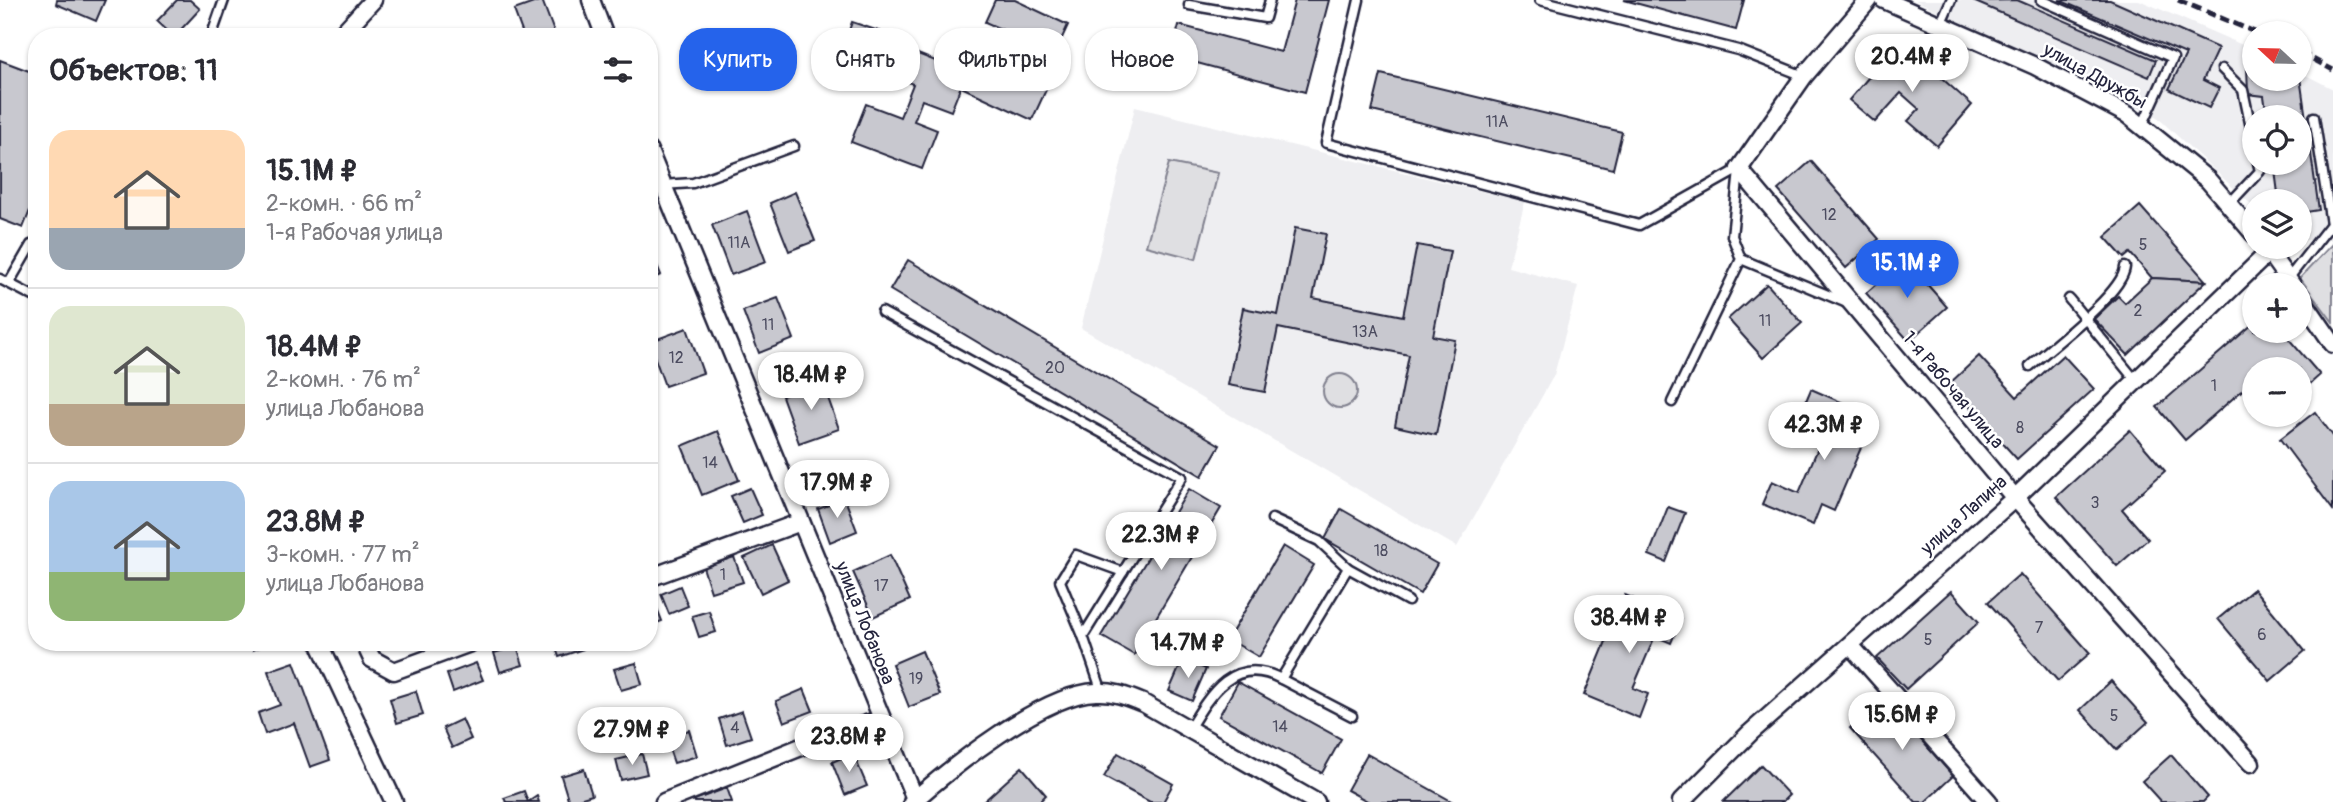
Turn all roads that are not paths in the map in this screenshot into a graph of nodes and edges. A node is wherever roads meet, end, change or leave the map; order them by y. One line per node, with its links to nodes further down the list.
1 (224, 0): 13 (lane)
2 (373, 0): 14 (street)
3 (591, 0): 15 (street)
4 (1270, 0): 11 (lane)
5 (1359, 0): 22 (lane)
6 (1540, 0): 17 (lane)
7 (1869, 0): 17 (street)
8 (1884, 0): 12 (street, улица Дружбы)
9 (1951, 0): 12 (lane)
10 (2041, 0): 20 (lane)
11 (1189, 5)
12 (1940, 24): 20 (street, улица Дружбы)
13 (214, 28)
14 (347, 28)
15 (602, 28)
16 (2222, 69): 18 (lane)
17 (1804, 76): 22 (street)
18 (2246, 105)
19 (2314, 117): 32 (lane)
20 (2142, 126): 26 (street, улица Дружбы)
21 (794, 146): 24 (lane)
22 (1739, 169): 29 (lane); 36 (street, 1-я Рабочая улица)
23 (2256, 175): 26 (lane)
24 (658, 178)
25 (658, 183): 46 (street, улица Лобанова)
26 (2229, 204): 27 (street, улица Дружбы)
27 (2242, 220)
28 (28, 249): 33 (lane)
29 (1741, 259): 36 (lane); 43 (lane)
30 (2258, 259): 42 (street, улица Лапина)
31 (2125, 267): 39 (lane)
32 (2296, 273)
33 (4, 281): 34 (lane)
34 (28, 293)
35 (2069, 299): 39 (lane)
36 (1857, 308): 44 (street, 1-я Рабочая улица)
37 (882, 312): 48 (lane)
38 (2312, 313): 40 (street)
39 (2085, 318): 41 (lane); 42 (lane)
40 (2333, 344)
41 (2030, 366)
42 (2136, 381): 44 (street, улица Лапина)
43 (1672, 402)
44 (2015, 498): 52 (street, улица Лапина); 61 (street, 1-я Рабочая улица)
45 (1272, 519): 47 (lane)
46 (801, 522): 49 (street); 59 (street, улица Лобанова)
47 (1348, 568): 50 (lane); 56 (lane)
48 (1122, 572): 51 (lane); 51 (lane)
49 (658, 575)
50 (1408, 600)
51 (1083, 636): 57 (lane)
52 (1850, 645): 66 (street, улица Лапина); 67 (street)
53 (324, 651): 63 (street)
54 (368, 651): 55 (street)
55 (448, 651)
56 (1281, 679): 58 (lane); 60 (lane)
57 (1102, 692): 60 (street); 62 (street)
58 (1352, 716)
59 (882, 719): 62 (street, улица Лобанова); 64 (street)
60 (1189, 729): 65 (street)
61 (2251, 763)
62 (913, 801)
63 (394, 802)
64 (664, 802)
65 (1316, 802)
66 (1681, 802)
67 (1989, 802)

